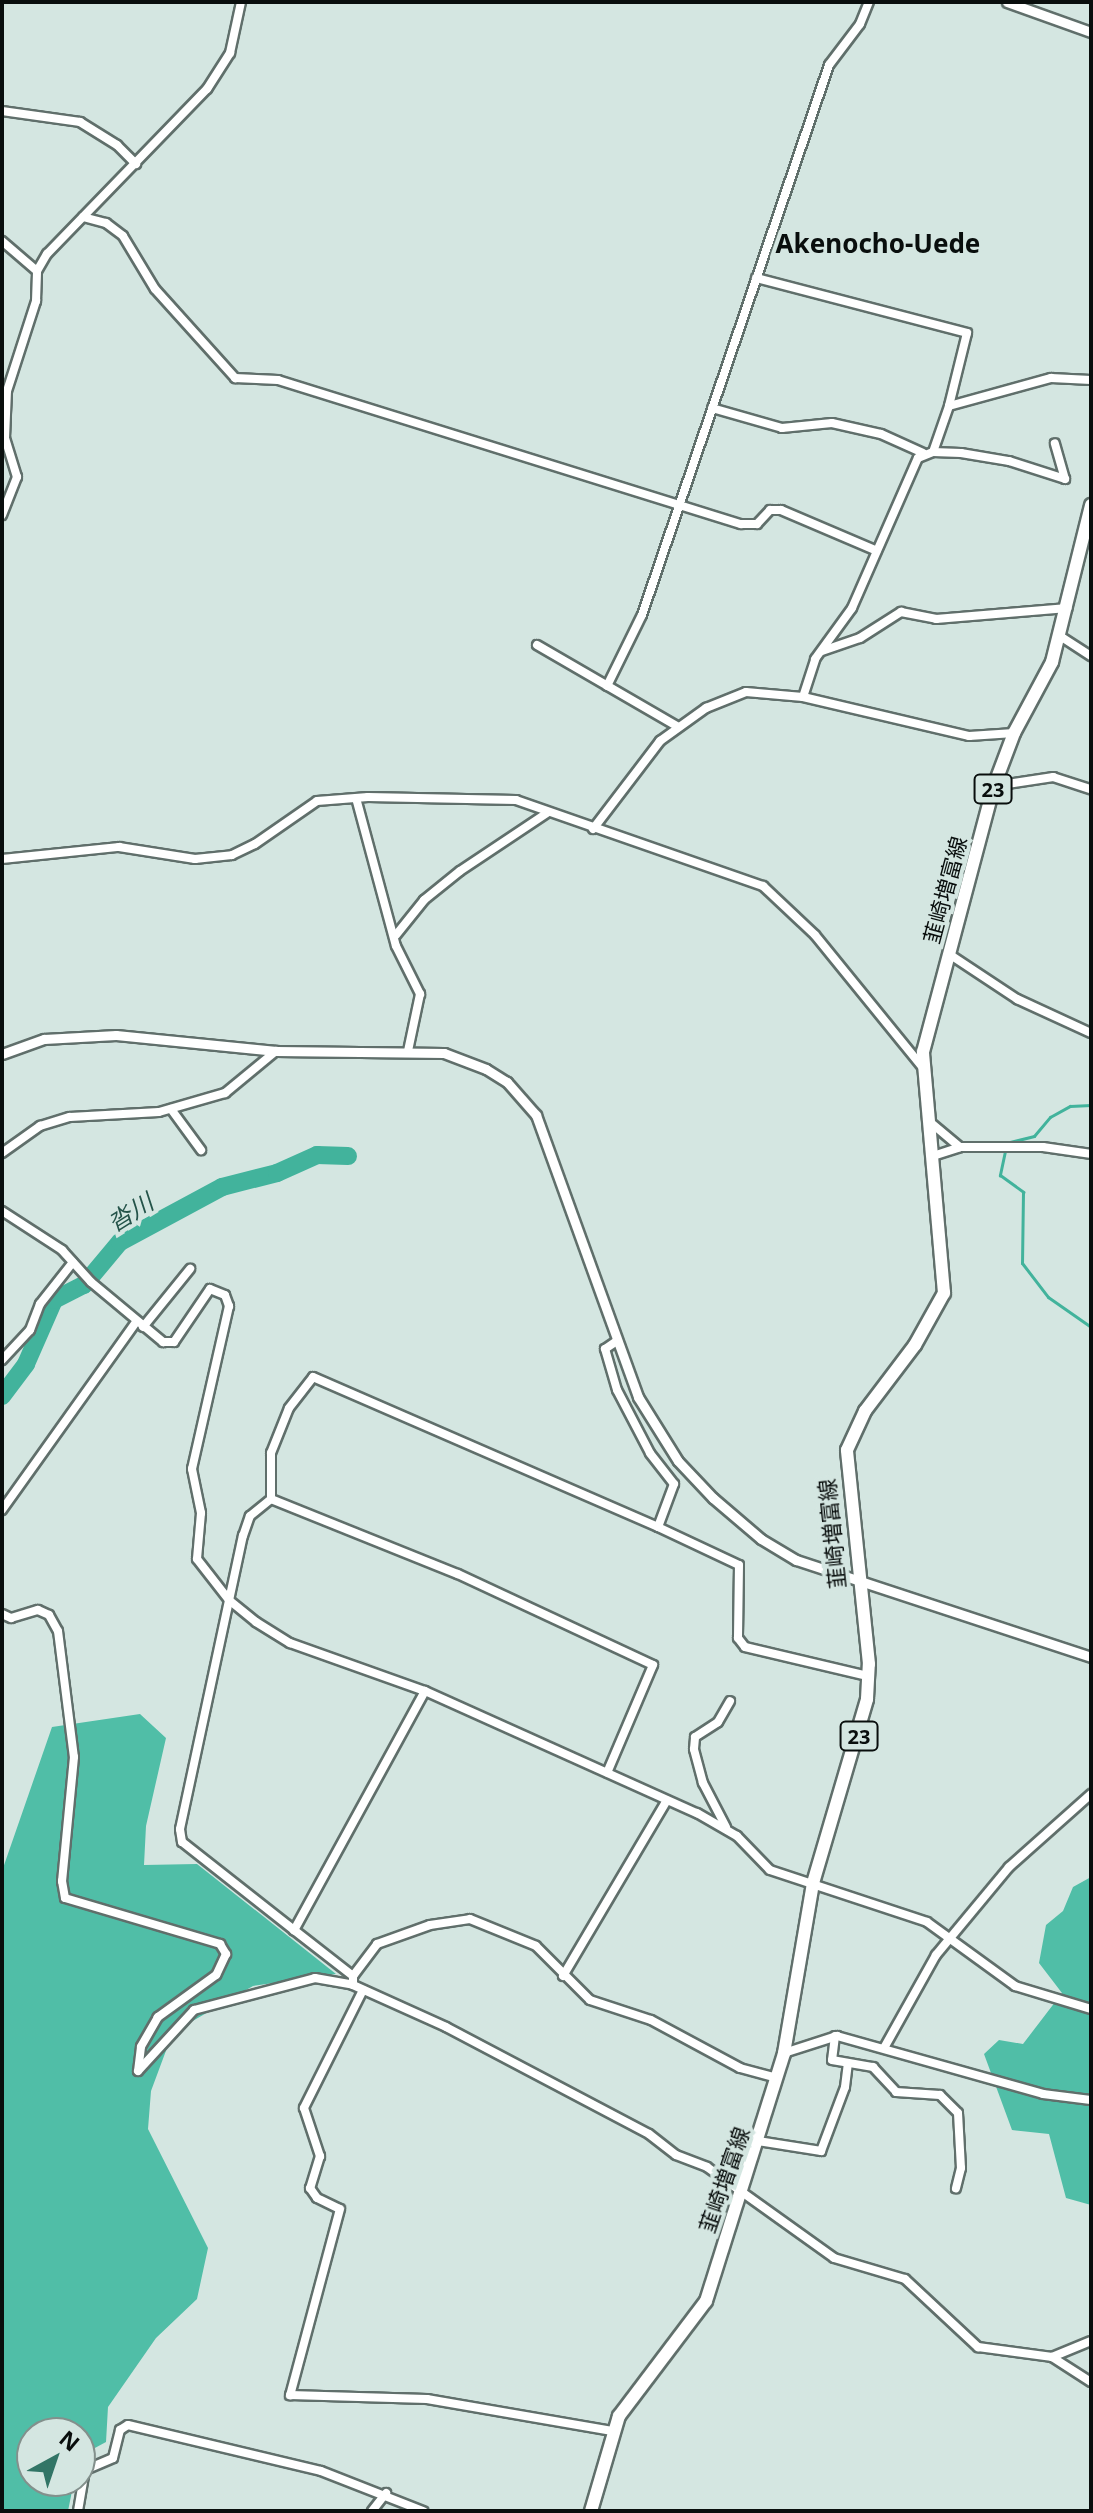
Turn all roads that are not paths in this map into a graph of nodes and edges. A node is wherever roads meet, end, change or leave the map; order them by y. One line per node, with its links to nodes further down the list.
1 (241, 2): 6 (street)
2 (869, 2): 10 (street)
3 (1007, 2): 4 (street)
4 (1091, 32)
5 (2, 111): 6 (street)
6 (136, 164): 7 (street)
7 (83, 217): 9 (street); 18 (street)
8 (2, 241): 9 (street)
9 (37, 271): 14 (street)
10 (756, 278): 12 (street); 13 (street)
11 (1091, 380): 12 (street)
12 (949, 406): 16 (street)
13 (712, 408): 17 (street); 18 (street)
14 (3, 438): 20 (street)
15 (1055, 443): 16 (street)
16 (933, 452): 17 (street)
17 (923, 453): 21 (street)
18 (679, 505): 21 (street); 27 (street)
19 (1091, 505): 22 (main road, 韮崎増富線 / 23)
20 (2, 515)
21 (877, 551): 25 (street)
22 (1068, 608): 23 (main road, 韮崎増富線 / 23); 25 (street)
23 (1060, 636): 26 (street); 30 (main road, 韮崎増富線 / 23)
24 (537, 645): 27 (street)
25 (821, 651): 28 (street)
26 (1091, 656)
27 (607, 686): 29 (street)
28 (803, 697): 29 (street); 30 (street)
29 (677, 726): 35 (street)
30 (1014, 733): 31 (main road, 韮崎増富線 / 23)
31 (994, 786): 32 (street); 38 (main road, 韮崎増富線 / 23)
32 (1091, 789)
33 (356, 798): 34 (street); 36 (street); 37 (street)
34 (547, 813): 35 (street); 37 (street)
35 (593, 829): 43 (street)
36 (2, 859)
37 (396, 935): 41 (street)
38 (949, 954): 39 (street); 43 (main road, 韮崎増富線 / 23)
39 (1091, 1033)
40 (276, 1051): 41 (street); 42 (street); 44 (street)
41 (408, 1051): 55 (street)
42 (2, 1054)
43 (924, 1069): 45 (main road, 韮崎増富線 / 23)
44 (171, 1109): 47 (street); 48 (street)
45 (930, 1122): 46 (street); 50 (main road, 韮崎増富線 / 23)
46 (960, 1147): 49 (street); 50 (street)
47 (201, 1150)
48 (2, 1153)
49 (1091, 1154)
50 (933, 1156): 60 (main road, 韮崎増富線 / 23)
51 (2, 1211): 52 (street)
52 (73, 1262): 54 (street); 56 (street)
53 (190, 1269): 54 (street)
54 (140, 1325): 58 (street); 61 (street)
55 (617, 1341): 59 (street); 60 (street)
56 (2, 1360)
57 (271, 1499): 59 (street); 61 (street); 67 (street)
58 (2, 1510)
59 (658, 1527): 64 (street)
60 (857, 1583): 63 (street); 64 (main road, 韮崎増富線 / 23)
61 (229, 1600): 65 (street); 72 (street)
62 (2, 1614): 75 (street)
63 (1091, 1657)
64 (868, 1676): 71 (main road, 韮崎増富線 / 23)
65 (425, 1691): 67 (street); 72 (street)
66 (730, 1701): 70 (street)
67 (607, 1773): 69 (street)
68 (1091, 1794): 73 (street)
69 (667, 1800): 70 (street); 74 (street)
70 (726, 1828): 71 (street)
71 (813, 1883): 73 (street); 80 (main road, 韮崎増富線 / 23)
72 (294, 1930): 75 (street)
73 (950, 1938): 77 (street); 79 (street)
74 (563, 1976): 75 (street); 82 (street)
75 (353, 1981): 76 (street)
76 (363, 1990): 86 (street); 90 (street)
77 (1091, 2009)
78 (835, 2036): 79 (street); 80 (street); 81 (street)
79 (884, 2048): 83 (street)
80 (784, 2053): 82 (main road, 韮崎増富線 / 23)
81 (848, 2063): 84 (street); 85 (street)
82 (777, 2078): 84 (main road, 韮崎増富線 / 23)
83 (1091, 2100)
84 (758, 2141): 86 (main road, 韮崎増富線 / 23)
85 (956, 2188)
86 (740, 2192): 88 (street); 90 (main road, 韮崎増富線 / 23)
87 (1091, 2341): 88 (street)
88 (1052, 2357): 89 (street)
89 (1091, 2382)
90 (612, 2431): 95 (main road, 韮崎増富線 / 23)
91 (386, 2493): 92 (street); 93 (street); 94 (street)
92 (78, 2511)
93 (372, 2511)
94 (423, 2511)
95 (591, 2511)

